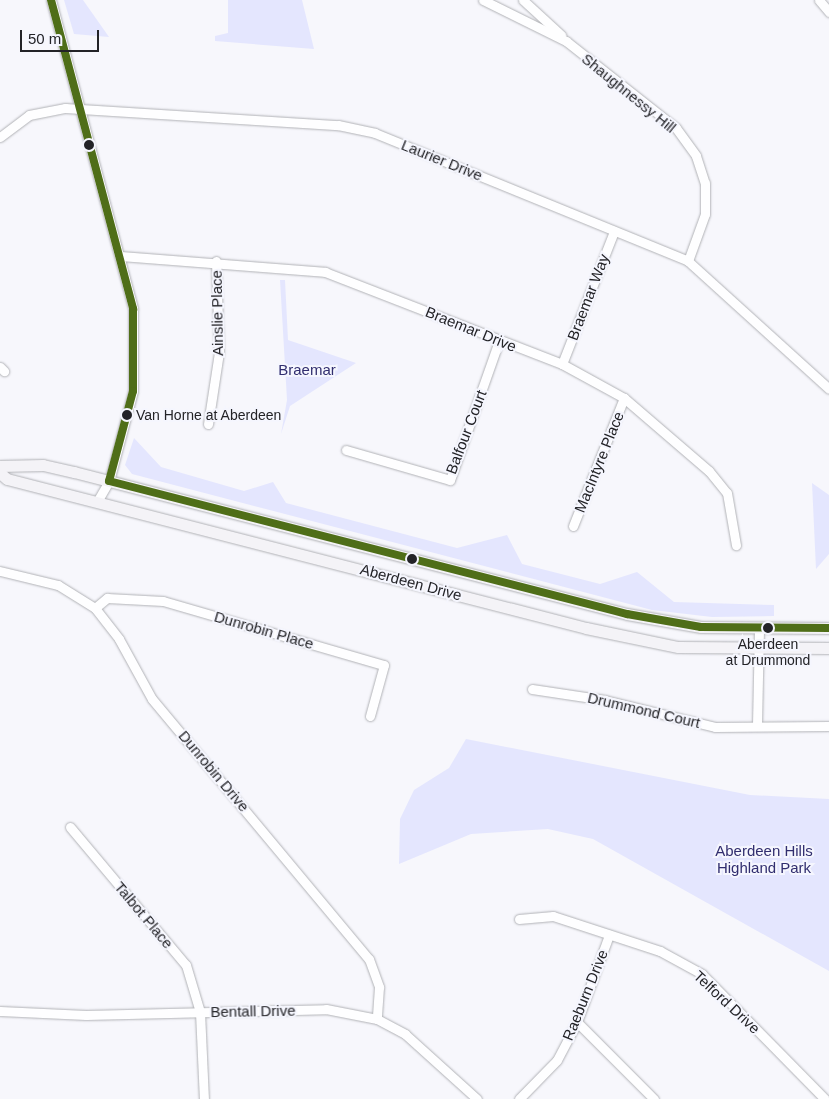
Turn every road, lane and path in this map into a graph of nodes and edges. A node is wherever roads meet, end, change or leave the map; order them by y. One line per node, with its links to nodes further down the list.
1 (51, 0): 7 (street)
2 (483, 0): 6 (street, Shaughnessy Hill)
3 (523, 0): 6 (street, Shaughnessy Hill)
4 (819, 0): 5 (street)
5 (829, 12)
6 (566, 41): 12 (street, Shaughnessy Hill)
7 (82, 108): 8 (street, Laurier Drive); 9 (street, Laurier Drive); 10 (street)
8 (0, 136)
9 (614, 231): 12 (street, Laurier Drive); 14 (street, Braemar Way)
10 (122, 256): 11 (street, Braemar Drive); 21 (street)
11 (216, 261): 13 (street, Braemar Drive); 17 (street, Ainslie Place)
12 (688, 261): 15 (street, Laurier Drive)
13 (499, 341): 14 (street, Braemar Drive); 18 (street, Balfour Court)
14 (562, 364): 16 (street, Braemar Drive)
15 (829, 389)
16 (624, 398): 23 (street, MacIntyre Place); 24 (street, Braemar Drive)
17 (208, 424)
18 (346, 450)
19 (0, 466): 21 (main road, Aberdeen Drive)
20 (0, 473): 22 (main road, Aberdeen Drive)
21 (108, 481): 22 (street); 28 (main road, Aberdeen Drive)
22 (98, 500): 30 (main road, Aberdeen Drive)
23 (574, 526)
24 (736, 545)
25 (0, 571): 26 (street, Dunrobin Drive)
26 (95, 608): 32 (street, Dunrobin Place); 40 (street, Dunrobin Drive)
27 (829, 628): 28 (main road, Aberdeen Drive)
28 (759, 630): 30 (street)
29 (829, 648): 30 (main road, Aberdeen Drive)
30 (759, 649): 33 (street)
31 (532, 689): 33 (street, Drummond Court)
32 (370, 716)
33 (757, 726): 34 (street, Drummond Court)
34 (829, 726)
35 (70, 827): 39 (street, Talbot Place)
36 (519, 919): 37 (street, Telford Drive)
37 (609, 935): 41 (street, Raeburn Drive); 46 (street, Telford Drive)
38 (0, 1011): 39 (street, Bentall Drive)
39 (200, 1012): 40 (street, Bentall Drive); 42 (street, Talbot Place)
40 (377, 1019): 43 (street, Bentall Drive)
41 (577, 1022): 44 (street, Raeburn Drive); 45 (street)
42 (204, 1099)
43 (477, 1099)
44 (519, 1099)
45 (654, 1099)
46 (825, 1099)

